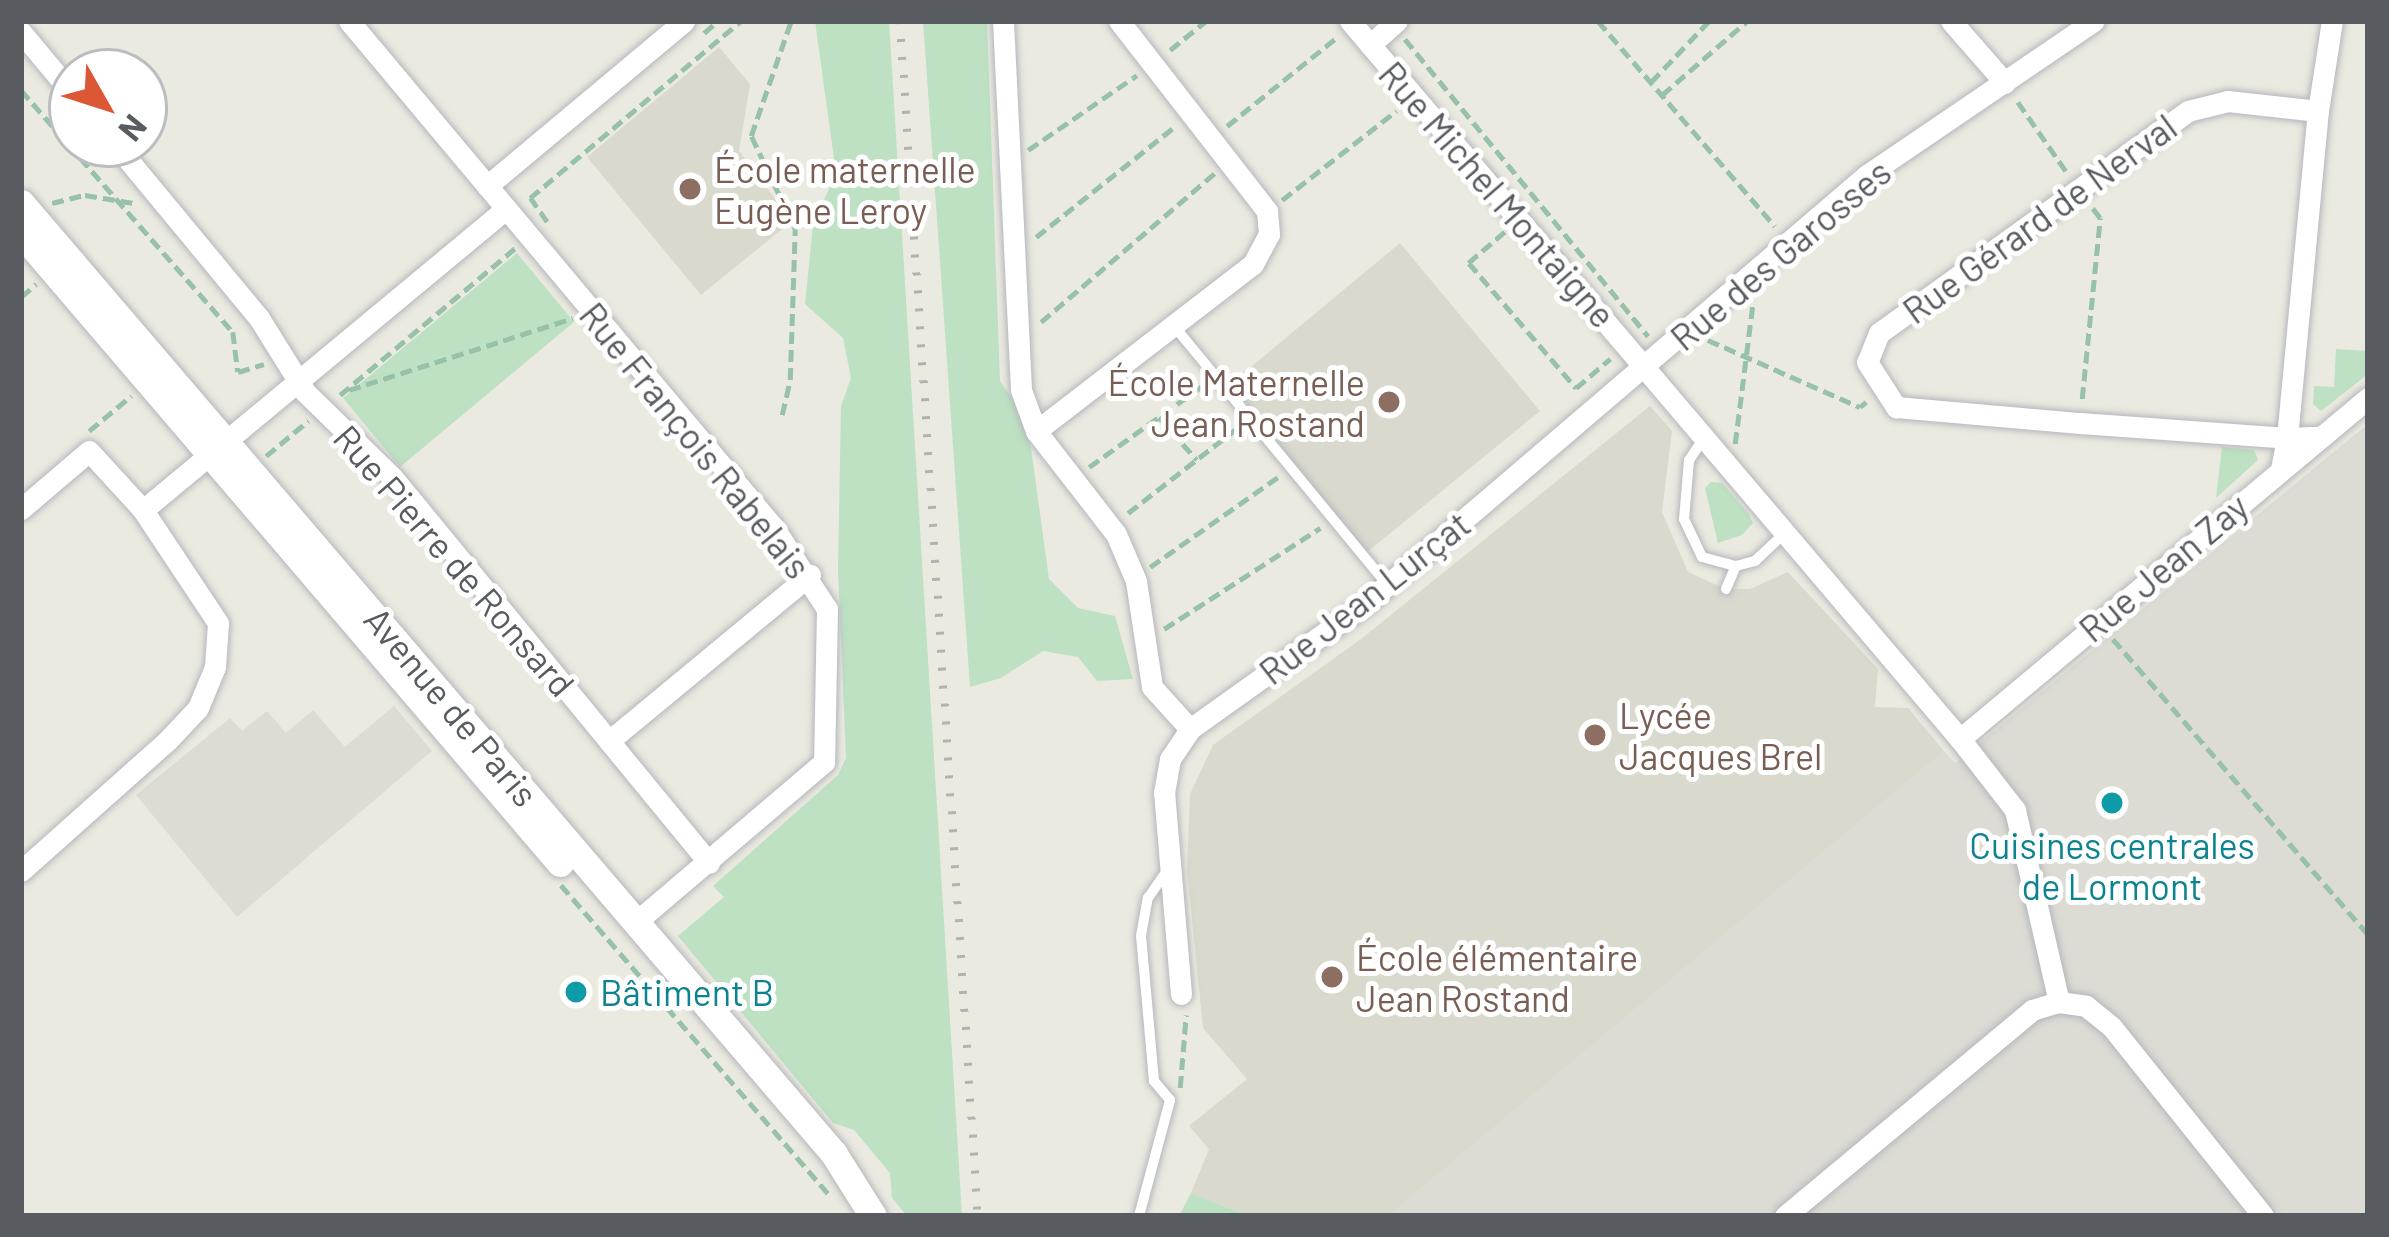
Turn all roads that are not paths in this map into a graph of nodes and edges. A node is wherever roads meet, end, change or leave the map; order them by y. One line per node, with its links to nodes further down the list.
1 (349, 21): 16 (street, Rue François Rabelais)
2 (684, 21): 16 (street)
3 (1003, 21): 24 (street)
4 (1119, 21): 20 (street)
5 (1952, 21): 13 (street)
6 (2094, 21): 13 (street, Rue des Garosses)
7 (2332, 21): 14 (street)
8 (1395, 23): 11 (street)
9 (1352, 24): 11 (street, Rue Michel Montaigne)
10 (21, 32): 12 (street)
11 (1370, 45): 21 (street, Rue Michel Montaigne)
12 (48, 64)
13 (2005, 83): 21 (street, Rue des Garosses)
14 (2318, 112): 27 (street); 27 (street, Rue Gérard de Nerval)
15 (134, 168): 22 (street, Rue Pierre de Ronsard)
16 (487, 187): 18 (street, Rue François Rabelais)
17 (21, 202): 28 (main road, Avenue de Paris)
18 (506, 209): 22 (street); 34 (street, Rue François Rabelais)
19 (21, 232): 28 (main road, Avenue de Paris)
20 (1174, 326): 24 (street); 35 (lane)
21 (1646, 368): 25 (street); 35 (street, Rue Jean Lurçat)
22 (300, 380): 28 (street); 39 (street, Rue Pierre de Ronsard)
23 (2368, 398): 26 (street, Rue Jean Zay)
24 (1036, 430): 37 (street)
25 (1706, 436): 32 (street); 33 (lane)
26 (2320, 437): 27 (street); 29 (street, Rue Jean Zay)
27 (2287, 438): 29 (street)
28 (220, 448): 31 (street); 43 (main road, Avenue de Paris); 46 (main road, Avenue de Paris)
29 (2282, 469): 38 (street, Rue Jean Zay)
30 (21, 509): 31 (street)
31 (142, 510): 42 (street)
32 (1787, 531): 33 (lane); 38 (street)
33 (1736, 566): 36 (lane)
34 (810, 574): 39 (street); 40 (street, Rue François Rabelais)
35 (1387, 584): 37 (street, Rue Jean Lurçat)
36 (1726, 589)
37 (1190, 729): 41 (street, Rue Jean Lurçat)
38 (1960, 739): 45 (street)
39 (609, 741): 40 (street, Rue Pierre de Ronsard)
40 (709, 862): 43 (street, Rue François Rabelais)
41 (1170, 867): 44 (street, Rue Jean Lurçat); 47 (lane)
42 (21, 871)
43 (635, 923): 46 (main road, Avenue de Paris)
44 (1181, 994)
45 (2059, 1002): 48 (street); 49 (street)
46 (870, 1216)
47 (1139, 1216)
48 (1786, 1216)
49 (2263, 1216)

